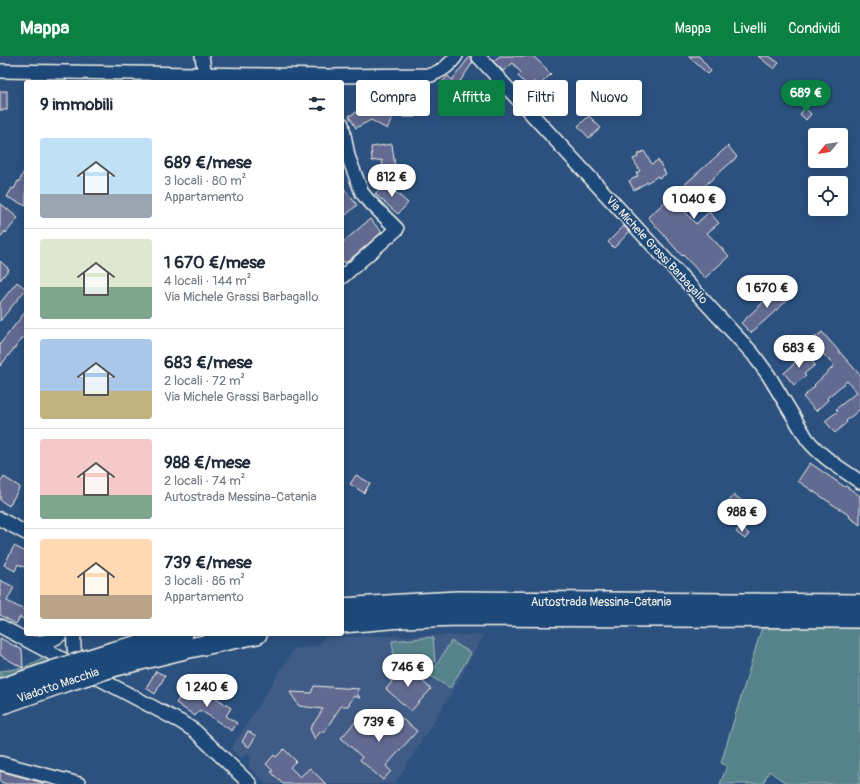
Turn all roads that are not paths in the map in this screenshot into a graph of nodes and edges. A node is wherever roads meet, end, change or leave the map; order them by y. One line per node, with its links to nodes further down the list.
1 (202, 56): 5 (street)
2 (456, 56): 6 (street)
3 (478, 56): 9 (street, Via Michele Grassi Barbagallo)
4 (0, 71): 5 (street)
5 (205, 78): 6 (street)
6 (342, 79)
7 (344, 135): 8 (street)
8 (344, 275)
9 (860, 482)
10 (0, 519): 11 (street)
11 (24, 532)
12 (860, 604): 13 (highway, Autostrada Messina-Catania)
13 (344, 608)
14 (860, 618): 15 (highway, Autostrada Messina-Catania)
15 (344, 623)
16 (0, 626): 21 (street)
17 (58, 636): 21 (street)
18 (71, 636): 22 (street); 24 (street)
19 (177, 636): 23 (highway)
20 (247, 636): 23 (highway)
21 (33, 643): 22 (street)
22 (58, 656): 24 (street)
23 (114, 659): 25 (highway, Viadotto Macchia, bridge); 26 (highway, Viadotto Macchia, bridge)
24 (85, 671): 30 (street)
25 (0, 689)
26 (0, 705)
27 (0, 763): 28 (street)
28 (54, 781): 29 (street)
29 (79, 784)
30 (250, 784)

